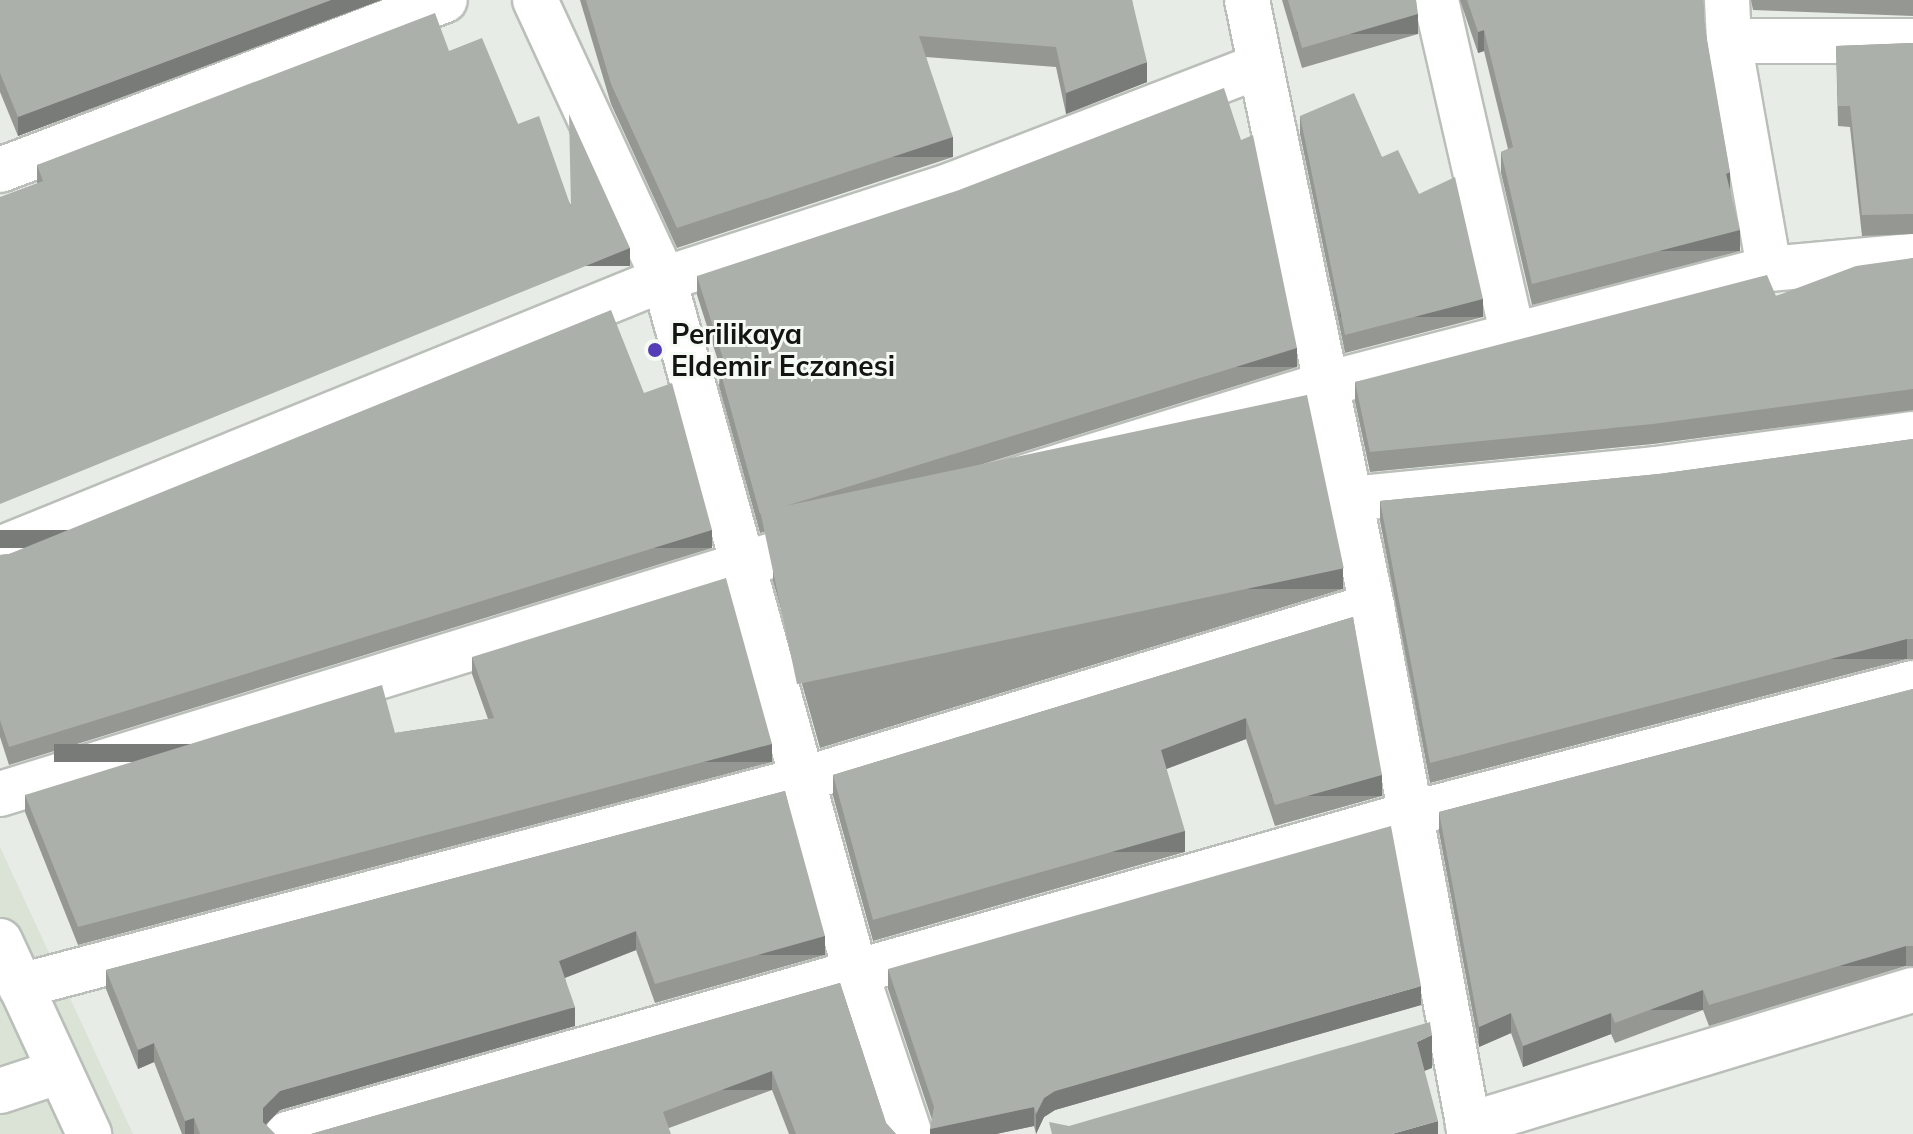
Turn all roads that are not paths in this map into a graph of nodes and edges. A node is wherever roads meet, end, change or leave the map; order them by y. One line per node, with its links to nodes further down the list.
1 (445, 0): 8 (street)
2 (535, 0): 11 (street)
3 (1247, 0): 7 (street)
4 (1436, 0): 12 (street)
5 (1728, 20): 6 (street); 10 (street)
6 (1913, 41)
7 (1259, 66): 11 (street); 13 (street)
8 (0, 170)
9 (1913, 256): 10 (street)
10 (1769, 269): 12 (street)
11 (664, 279): 16 (street); 17 (street)
12 (1513, 335): 13 (street)
13 (1326, 384): 15 (street); 17 (street)
14 (1913, 434): 15 (street)
15 (1350, 499): 18 (street)
16 (0, 549)
17 (744, 566): 20 (street); 21 (street)
18 (1372, 606): 20 (street); 22 (street)
19 (1913, 683): 22 (street)
20 (804, 779): 24 (street); 25 (street)
21 (0, 794)
22 (1410, 814): 24 (street); 29 (street)
23 (0, 941): 25 (street)
24 (855, 970): 31 (street); 32 (street)
25 (20, 986): 27 (street)
26 (1913, 990): 29 (street)
27 (57, 1072): 28 (street); 30 (street)
28 (0, 1091)
29 (1469, 1130)
30 (89, 1134)
31 (287, 1134)
32 (910, 1134)

